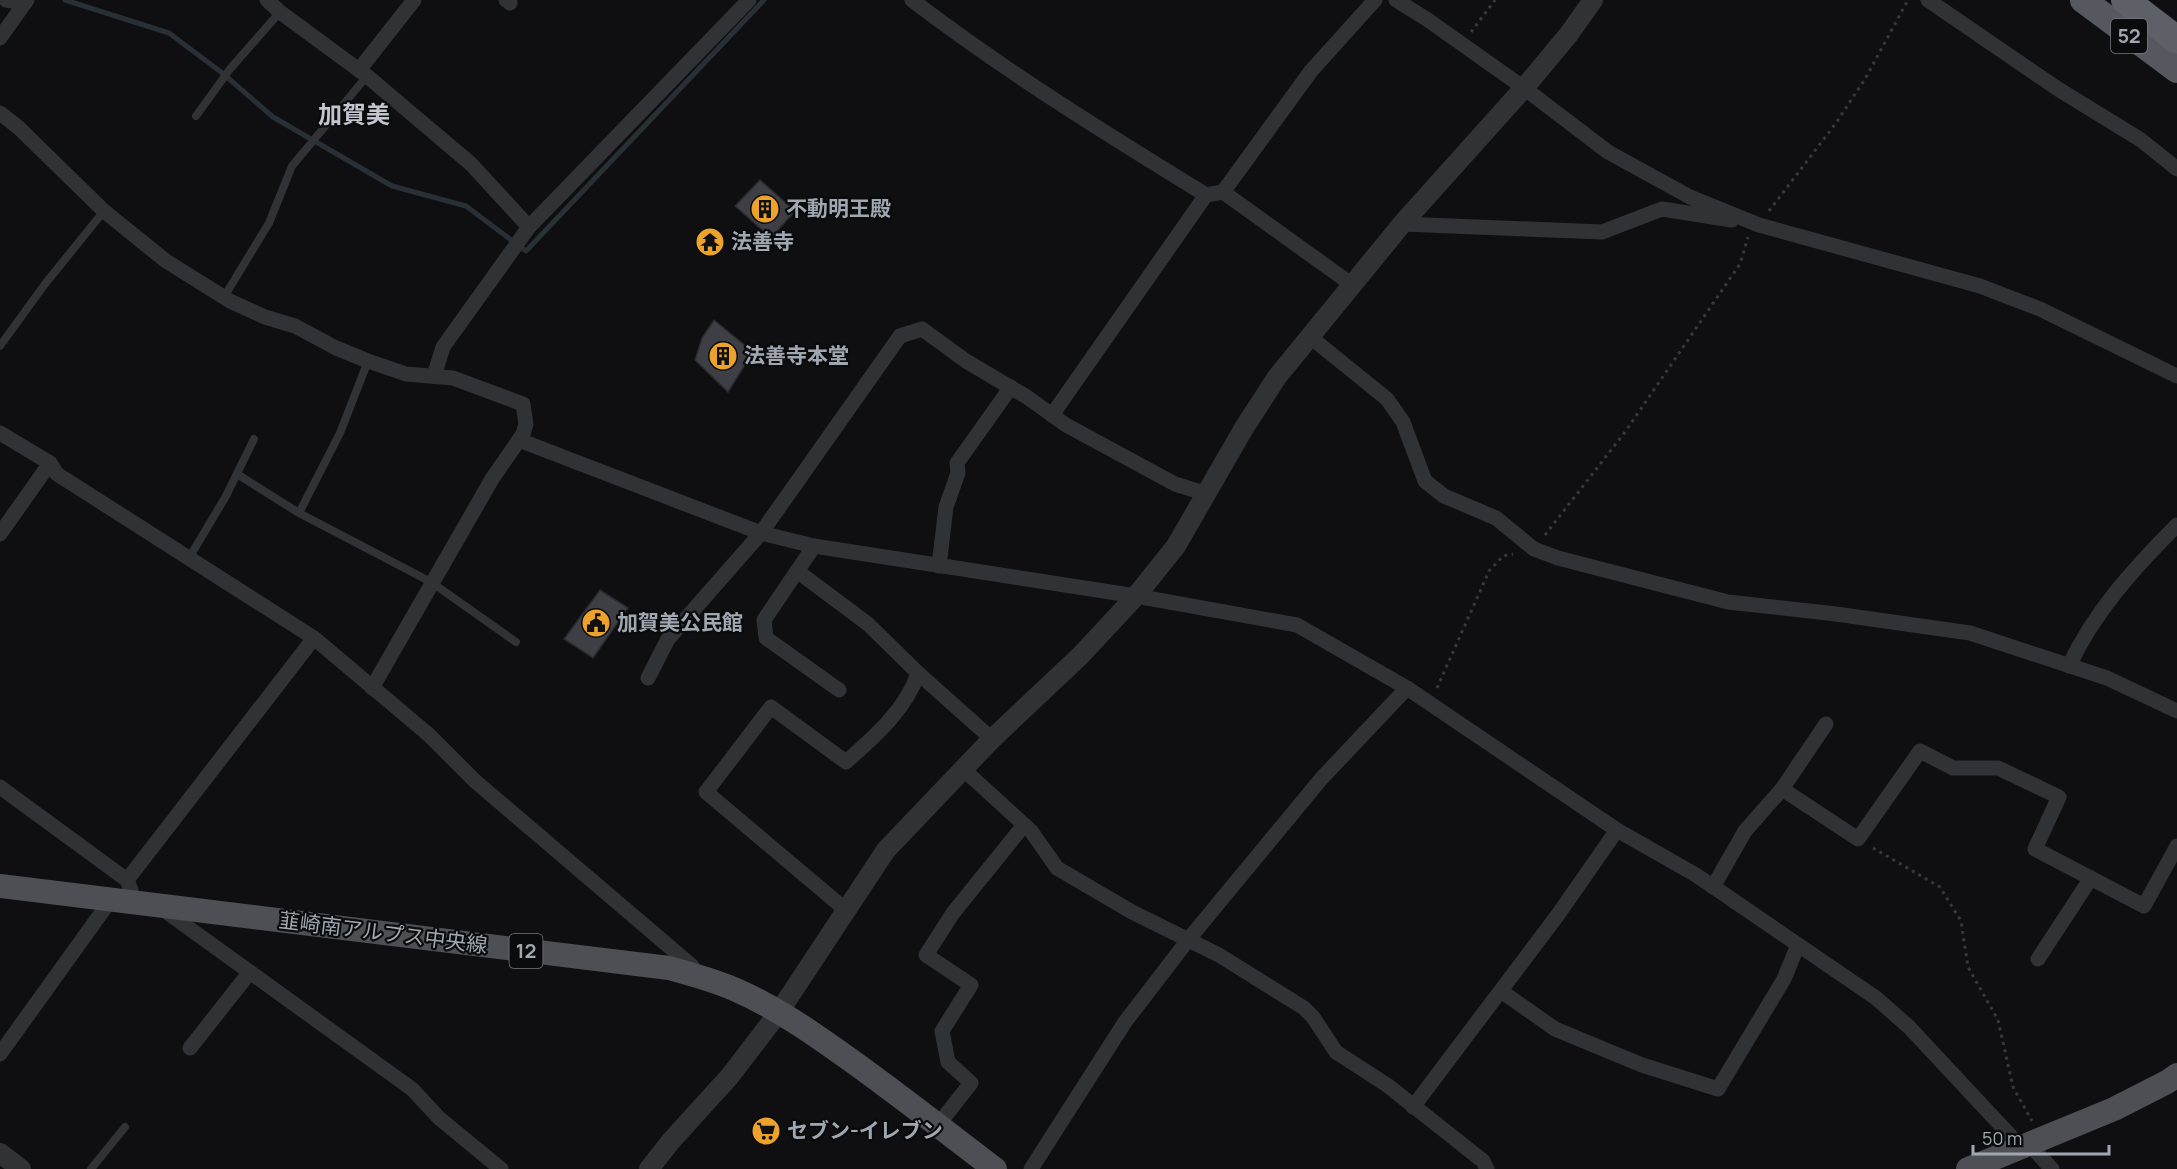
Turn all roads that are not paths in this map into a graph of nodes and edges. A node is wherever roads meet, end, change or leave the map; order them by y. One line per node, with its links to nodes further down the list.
1 (6, 0): 12 (street)
2 (267, 0): 13 (street)
3 (414, 0): 17 (street)
4 (749, 0): 27 (street)
5 (912, 0): 23 (street)
6 (1375, 0): 22 (street)
7 (1396, 0): 18 (street)
8 (1593, 0): 18 (street)
9 (1928, 0): 21 (street)
10 (2083, 0): 16 (highway, 52)
11 (2125, 0): 15 (highway)
12 (26, 1): 14 (street)
13 (280, 12): 17 (street); 20 (lane)
14 (0, 38)
15 (2177, 40)
16 (2177, 70)
17 (363, 73): 27 (street); 29 (lane)
18 (1524, 88): 25 (street); 26 (street)
19 (0, 113): 24 (street)
20 (196, 116)
21 (2177, 169)
22 (1223, 192): 23 (street); 28 (street)
23 (1206, 195): 36 (street)
24 (104, 211): 29 (street); 31 (lane)
25 (1402, 224): 26 (street); 28 (street)
26 (1758, 225): 34 (street)
27 (526, 232): 33 (street)
28 (1351, 284): 30 (street)
29 (224, 297): 32 (street)
30 (1309, 336): 42 (street); 55 (street)
31 (0, 346)
32 (368, 362): 33 (street); 43 (lane)
33 (434, 376): 39 (street)
34 (2177, 376)
35 (1011, 387): 36 (street); 45 (street); 49 (street)
36 (1052, 415): 42 (street)
37 (0, 433): 40 (street)
38 (254, 439): 41 (lane)
39 (519, 440): 45 (street); 51 (street)
40 (50, 463): 46 (street); 48 (street)
41 (237, 474): 43 (lane); 48 (lane)
42 (1207, 494): 52 (street)
43 (299, 513): 51 (lane)
44 (2177, 525): 55 (street)
45 (761, 533): 47 (street); 57 (street)
46 (0, 534)
47 (814, 546): 49 (street); 50 (street)
48 (189, 558): 53 (street)
49 (939, 566): 52 (street)
50 (797, 571): 56 (street); 60 (street)
51 (431, 582): 54 (lane); 58 (street)
52 (1136, 596): 59 (street); 63 (street)
53 (314, 638): 58 (street); 73 (street)
54 (516, 642)
55 (2069, 666): 61 (street)
56 (918, 673): 63 (street); 74 (street)
57 (648, 678)
58 (372, 688): 79 (street)
59 (1407, 688): 68 (street); 75 (street)
60 (839, 690)
61 (2177, 711)
62 (1826, 724): 66 (street)
63 (992, 739): 64 (street)
64 (963, 769): 67 (street); 74 (street)
65 (0, 787): 73 (street)
66 (1782, 789): 70 (street); 72 (street)
67 (1024, 825): 75 (street); 86 (street)
68 (1617, 830): 72 (street); 80 (street)
69 (2177, 846): 70 (street)
70 (2091, 878): 77 (street)
71 (0, 886): 73 (main road, 韮崎南アルプス中央線 / 12)
72 (1713, 886): 76 (street)
73 (133, 896): 78 (street); 79 (main road, 韮崎南アルプス中央線 / 12); 83 (street)
74 (846, 910): 81 (street)
75 (1188, 940): 85 (street); 95 (street)
76 (1798, 945): 80 (street); 88 (street)
77 (2038, 959)
78 (250, 972): 82 (street); 92 (street)
79 (697, 976): 81 (main road, 韮崎南アルプス中央線 / 12)
80 (1501, 992): 85 (street)
81 (779, 1012): 86 (main road, 韮崎南アルプス中央線 / 12); 93 (street)
82 (190, 1048)
83 (0, 1054)
84 (2177, 1075): 88 (main road)
85 (1413, 1107): 96 (street)
86 (938, 1125): 94 (main road, 韮崎南アルプス中央線 / 12)
87 (125, 1127): 91 (lane)
88 (2031, 1143): 97 (main road); 98 (street)
89 (0, 1154): 90 (street)
90 (21, 1169)
91 (91, 1169)
92 (501, 1169)
93 (649, 1169)
94 (995, 1169)
95 (1031, 1169)
96 (1487, 1169)
97 (1968, 1169)
98 (2052, 1169)

